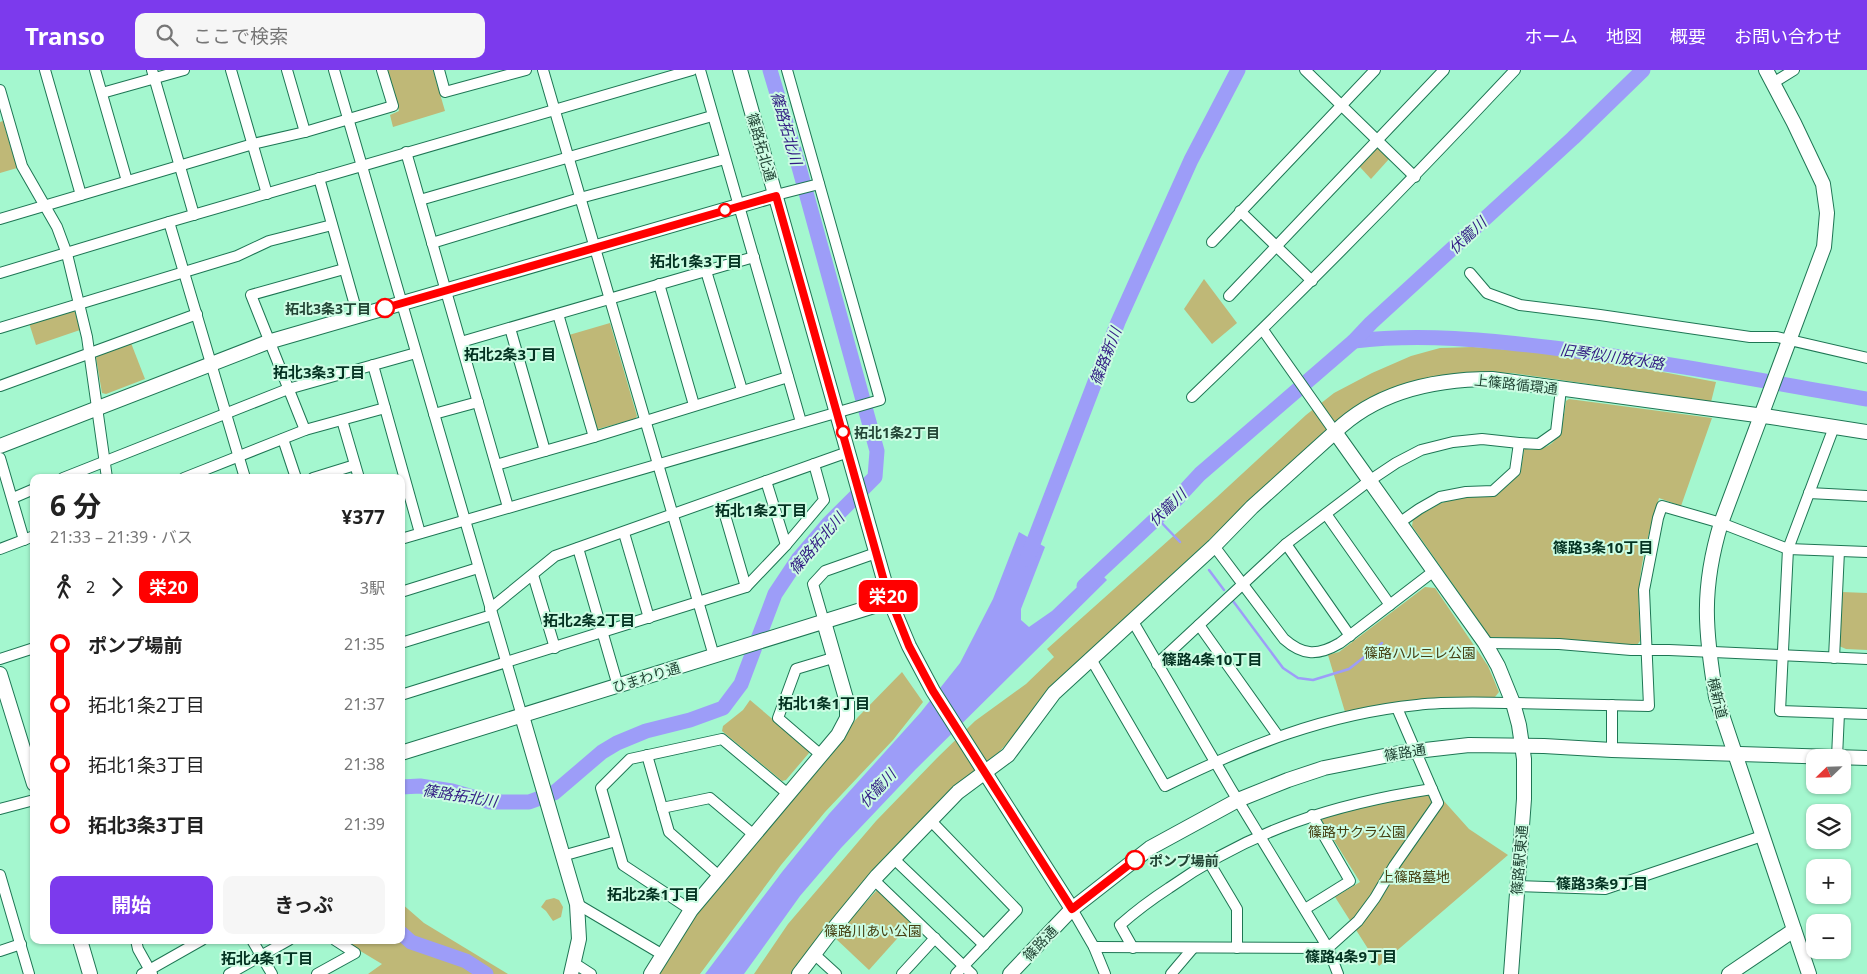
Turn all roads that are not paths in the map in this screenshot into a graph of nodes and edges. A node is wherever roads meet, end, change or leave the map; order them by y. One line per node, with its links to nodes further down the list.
1 (45, 70): 42 (street)
2 (95, 70): 25 (street)
3 (184, 70): 21 (street)
4 (231, 70): 32 (street)
5 (287, 70): 30 (street)
6 (334, 70): 29 (street)
7 (382, 70): 29 (street)
8 (439, 70): 22 (street)
9 (526, 70): 22 (street)
10 (543, 70): 27 (street)
11 (692, 70): 27 (street)
12 (700, 70): 28 (street)
13 (740, 70): 44 (street, 篠路拓北通)
14 (787, 70): 41 (street)
15 (1305, 70): 26 (street)
16 (1375, 70): 26 (street)
17 (1444, 70): 31 (street)
18 (1514, 70): 38 (street)
19 (1766, 70): 23 (street, 横新道)
20 (1794, 70): 23 (street)
21 (153, 74): 25 (street); 36 (street)
22 (492, 75)
23 (1773, 83): 80 (street, 横新道)
24 (0, 90): 47 (street)
25 (102, 94): 40 (street)
26 (1342, 106): 31 (street); 49 (street)
27 (554, 110): 33 (street); 34 (street)
28 (712, 116): 34 (street); 35 (street)
29 (349, 119): 30 (street); 37 (street)
30 (304, 132): 32 (street)
31 (1377, 140): 38 (street); 56 (street)
32 (253, 144): 36 (street); 43 (street)
33 (406, 152): 37 (street); 46 (street)
34 (568, 157): 45 (street); 46 (street)
35 (725, 159): 45 (street); 48 (street)
36 (180, 166): 40 (street); 50 (street)
37 (362, 166): 39 (street); 70 (street)
38 (1415, 177): 65 (street)
39 (319, 178): 43 (street); 53 (street)
40 (127, 180): 42 (street)
41 (817, 185): 44 (street); 96 (street)
42 (81, 194): 47 (street)
43 (267, 194): 50 (street)
44 (776, 196): 48 (street); 96 (street, 篠路拓北通)
45 (580, 198): 54 (street); 57 (street)
46 (420, 200): 54 (street)
47 (44, 206): 51 (street); 58 (street)
48 (739, 207): 57 (street); 59 (street)
49 (1240, 211): 55 (street); 56 (street)
50 (194, 215): 52 (street)
51 (0, 219)
52 (169, 222): 58 (street); 62 (street)
53 (332, 225): 60 (street); 62 (street)
54 (432, 242): 67 (street)
55 (1212, 242)
56 (1277, 246): 65 (street); 68 (street)
57 (594, 247): 67 (street); 69 (street)
58 (66, 254): 63 (street); 71 (street)
59 (754, 258): 61 (street); 86 (street)
60 (344, 269): 74 (street); 78 (street)
61 (706, 271): 66 (street); 90 (street)
62 (184, 272): 71 (street); 72 (street)
63 (0, 273)
64 (1470, 273): 80 (street)
65 (1312, 280): 77 (street)
66 (658, 284): 69 (street); 93 (street)
67 (446, 290): 70 (street); 79 (street)
68 (1229, 296)
69 (609, 298): 73 (street); 101 (street)
70 (402, 303): 74 (street); 81 (street)
71 (78, 305): 75 (street); 82 (street)
72 (197, 314): 82 (street); 84 (street)
73 (558, 314): 76 (street); 107 (street)
74 (358, 316): 78 (street)
75 (0, 328)
76 (510, 328): 79 (street); 111 (street)
77 (1263, 330): 91 (street); 105 (street)
78 (268, 342): 84 (street); 88 (street)
79 (461, 342): 92 (street)
80 (1787, 346): 83 (street); 99 (street, 横新道)
81 (416, 353): 85 (street); 98 (street)
82 (89, 354): 87 (street); 95 (street)
83 (1867, 358)
84 (211, 364): 95 (street); 97 (street)
85 (373, 365): 88 (street); 94 (street)
86 (788, 377): 90 (street); 102 (street)
87 (0, 386)
88 (288, 389): 97 (street); 104 (street)
89 (1561, 389): 99 (street, 上篠路循環通); 105 (street, 上篠路循環通); 109 (street)
90 (742, 390): 93 (street)
91 (1192, 397)
92 (478, 402): 98 (street); 119 (street)
93 (694, 405): 101 (street)
94 (384, 408): 100 (street); 127 (street)
95 (97, 409): 110 (street); 115 (street)
96 (837, 412): 102 (street); 112 (street, 篠路拓北通)
97 (225, 413): 113 (street); 115 (street)
98 (434, 414): 139 (street)
99 (1760, 417): 103 (street, 上篠路循環通); 141 (street, 横新道)
100 (342, 420): 104 (street); 118 (street)
101 (645, 421): 107 (street); 116 (street)
102 (801, 422): 116 (street)
103 (1834, 427): 106 (street, 上篠路循環通); 132 (street)
104 (305, 430): 108 (street)
105 (1334, 432): 128 (street); 148 (street, 上篠路循環通)
106 (1867, 432)
107 (594, 437): 111 (street)
108 (283, 439): 113 (street); 124 (street)
109 (1520, 443): 128 (street); 140 (street)
110 (0, 446)
111 (545, 451): 119 (street)
112 (848, 452): 117 (street); 154 (street, 篠路拓北通)
113 (238, 456): 122 (street); 123 (street)
114 (0, 458): 134 (street)
115 (104, 461): 120 (street); 121 (street)
116 (657, 464): 136 (street); 138 (street)
117 (814, 464): 130 (street); 147 (street)
118 (355, 465): 125 (street); 126 (street)
119 (496, 465): 136 (street)
120 (73, 474)
121 (106, 474)
122 (198, 474)
123 (244, 474)
124 (295, 474)
125 (326, 474)
126 (358, 474)
127 (403, 474)
128 (1369, 480): 137 (street); 140 (street)
129 (405, 481): 142 (street)
130 (766, 481): 135 (street); 147 (street)
131 (30, 491): 134 (street)
132 (1809, 493): 133 (street); 151 (street)
133 (1867, 496)
134 (13, 498): 144 (street)
135 (720, 498): 138 (street); 159 (street)
136 (508, 507): 139 (street)
137 (1326, 514): 146 (street); 163 (street)
138 (672, 515): 143 (street); 162 (street)
139 (464, 520): 142 (street); 155 (street)
140 (1399, 523): 156 (street)
141 (1721, 524): 151 (street); 175 (street); 176 (street, 横新道)
142 (420, 533): 145 (street)
143 (624, 533): 149 (street); 165 (street)
144 (29, 538): 150 (street)
145 (405, 538)
146 (1286, 544): 158 (street); 170 (street)
147 (786, 545): 159 (street)
148 (1214, 546): 158 (street); 166 (street, 上篠路循環通)
149 (578, 548): 157 (street); 169 (street)
150 (0, 549)
151 (1788, 549): 152 (street); 177 (street)
152 (1839, 551): 153 (street); 180 (street)
153 (1867, 552)
154 (876, 554): 161 (street, 篠路拓北通); 167 (street)
155 (478, 568): 160 (street); 164 (street)
156 (1434, 571): 163 (street); 172 (street)
157 (532, 575): 164 (street); 173 (street)
158 (1244, 584): 168 (street); 170 (street)
159 (746, 587): 162 (street)
160 (405, 591)
161 (890, 601): 167 (street, ひまわり通); 209 (street, 篠路拓北通)
162 (698, 603): 165 (street); 178 (street)
163 (1390, 605): 170 (street)
164 (492, 612): 171 (street); 184 (street)
165 (649, 618): 169 (street)
166 (1132, 620): 182 (street, 上篠路循環通); 185 (street)
167 (824, 622): 178 (street, ひまわり通); 179 (street)
168 (1199, 625): 185 (street); 195 (street)
169 (603, 633): 173 (street); 187 (street)
170 (1350, 636)
171 (405, 642)
172 (1485, 644): 175 (street); 189 (street)
173 (555, 648): 184 (street)
174 (30, 649): 181 (street)
175 (1646, 650): 176 (street); 190 (street)
176 (1708, 652): 177 (street); 201 (street, 横新道)
177 (1782, 655): 180 (street); 192 (street)
178 (714, 656): 187 (street, ひまわり通)
179 (836, 657): 203 (street); 203 (street)
180 (1834, 658): 183 (street)
181 (0, 659)
182 (1091, 659): 208 (street); 209 (street, 上篠路循環通)
183 (1867, 659)
184 (506, 662): 188 (street); 194 (street)
185 (1158, 664): 208 (street)
186 (0, 674): 207 (street)
187 (618, 686): 194 (street, ひまわり通)
188 (405, 694)
189 (1513, 703): 190 (street); 191 (street); 196 (street)
190 (1612, 705): 199 (street)
191 (1397, 708): 195 (street); 198 (street)
192 (1839, 713): 193 (street); 197 (street)
193 (1867, 714)
194 (522, 716): 200 (street, ひまわり通); 222 (street)
195 (1278, 736): 208 (street)
196 (1523, 746): 198 (street, 篠路通); 199 (street, 篠路通); 228 (street, 篠路駅東通)
197 (1838, 749)
198 (1416, 750): 210 (street); 212 (street, 篠路通)
199 (1612, 750): 201 (street, 篠路通)
200 (405, 752)
201 (1735, 754): 204 (street, 篠路通); 220 (street, 横新道)
202 (647, 755): 211 (street); 214 (street); 221 (street)
203 (821, 755): 211 (street)
204 (1806, 756)
205 (1851, 757): 206 (street, 篠路通)
206 (1867, 758)
207 (30, 759)
208 (1215, 761): 212 (street)
209 (985, 771): 217 (street, 上篠路循環通); 231 (street, 篠路拓北通)
210 (1432, 789): 216 (street); 248 (street)
211 (788, 794): 218 (street)
212 (1238, 800): 219 (street); 231 (street, 篠路通)
213 (30, 801): 215 (street)
214 (662, 808): 218 (street); 226 (street)
215 (0, 809)
216 (1312, 815): 219 (street); 232 (street)
217 (930, 820): 223 (street, 上篠路循環通); 243 (street)
218 (754, 835): 226 (street)
219 (1260, 835): 224 (street); 232 (street)
220 (1762, 836): 228 (street); 234 (street, 横新道)
221 (616, 841): 222 (street); 233 (street)
222 (562, 856): 230 (street)
223 (894, 859): 227 (street, 上篠路循環通); 243 (street)
224 (1209, 862): 245 (street); 247 (street)
225 (0, 875): 229 (street)
226 (719, 876): 233 (street)
227 (874, 880): 235 (street); 250 (street, 上篠路循環通)
228 (1517, 886): 272 (street, 篠路駅東通)
229 (4, 901): 236 (street)
230 (577, 904): 251 (street); 254 (street)
231 (1072, 909): 244 (street); 269 (street, 篠路通)
232 (1305, 909): 248 (street)
233 (691, 910): 251 (street)
234 (1794, 930): 273 (street); 274 (street, 横新道)
235 (935, 938): 253 (street); 266 (street)
236 (21, 944): 249 (street); 257 (street)
237 (81, 944): 258 (street)
238 (137, 944): 255 (street)
239 (195, 944): 255 (street)
240 (254, 944): 252 (street)
241 (281, 944): 252 (street)
242 (341, 944): 261 (street)
243 (984, 945): 253 (street)
244 (1094, 947): 245 (street); 256 (street)
245 (1133, 948): 246 (street)
246 (1193, 948): 247 (street); 270 (street)
247 (1238, 948): 248 (street)
248 (1328, 948): 271 (street)
249 (0, 950)
250 (814, 954): 264 (street, 上篠路循環通); 265 (street)
251 (663, 955): 263 (street)
252 (261, 956): 259 (street); 260 (street)
253 (964, 966): 267 (street); 268 (street)
254 (573, 969): 262 (street)
255 (148, 972)
256 (1101, 972)
257 (29, 974)
258 (90, 974)
259 (229, 974)
260 (272, 974)
261 (317, 974)
262 (591, 974)
263 (651, 974)
264 (799, 974)
265 (836, 974)
266 (902, 974)
267 (956, 974)
268 (972, 974)
269 (1010, 974)
270 (1171, 974)
271 (1338, 974)
272 (1511, 974)
273 (1729, 974)
274 (1809, 974)

